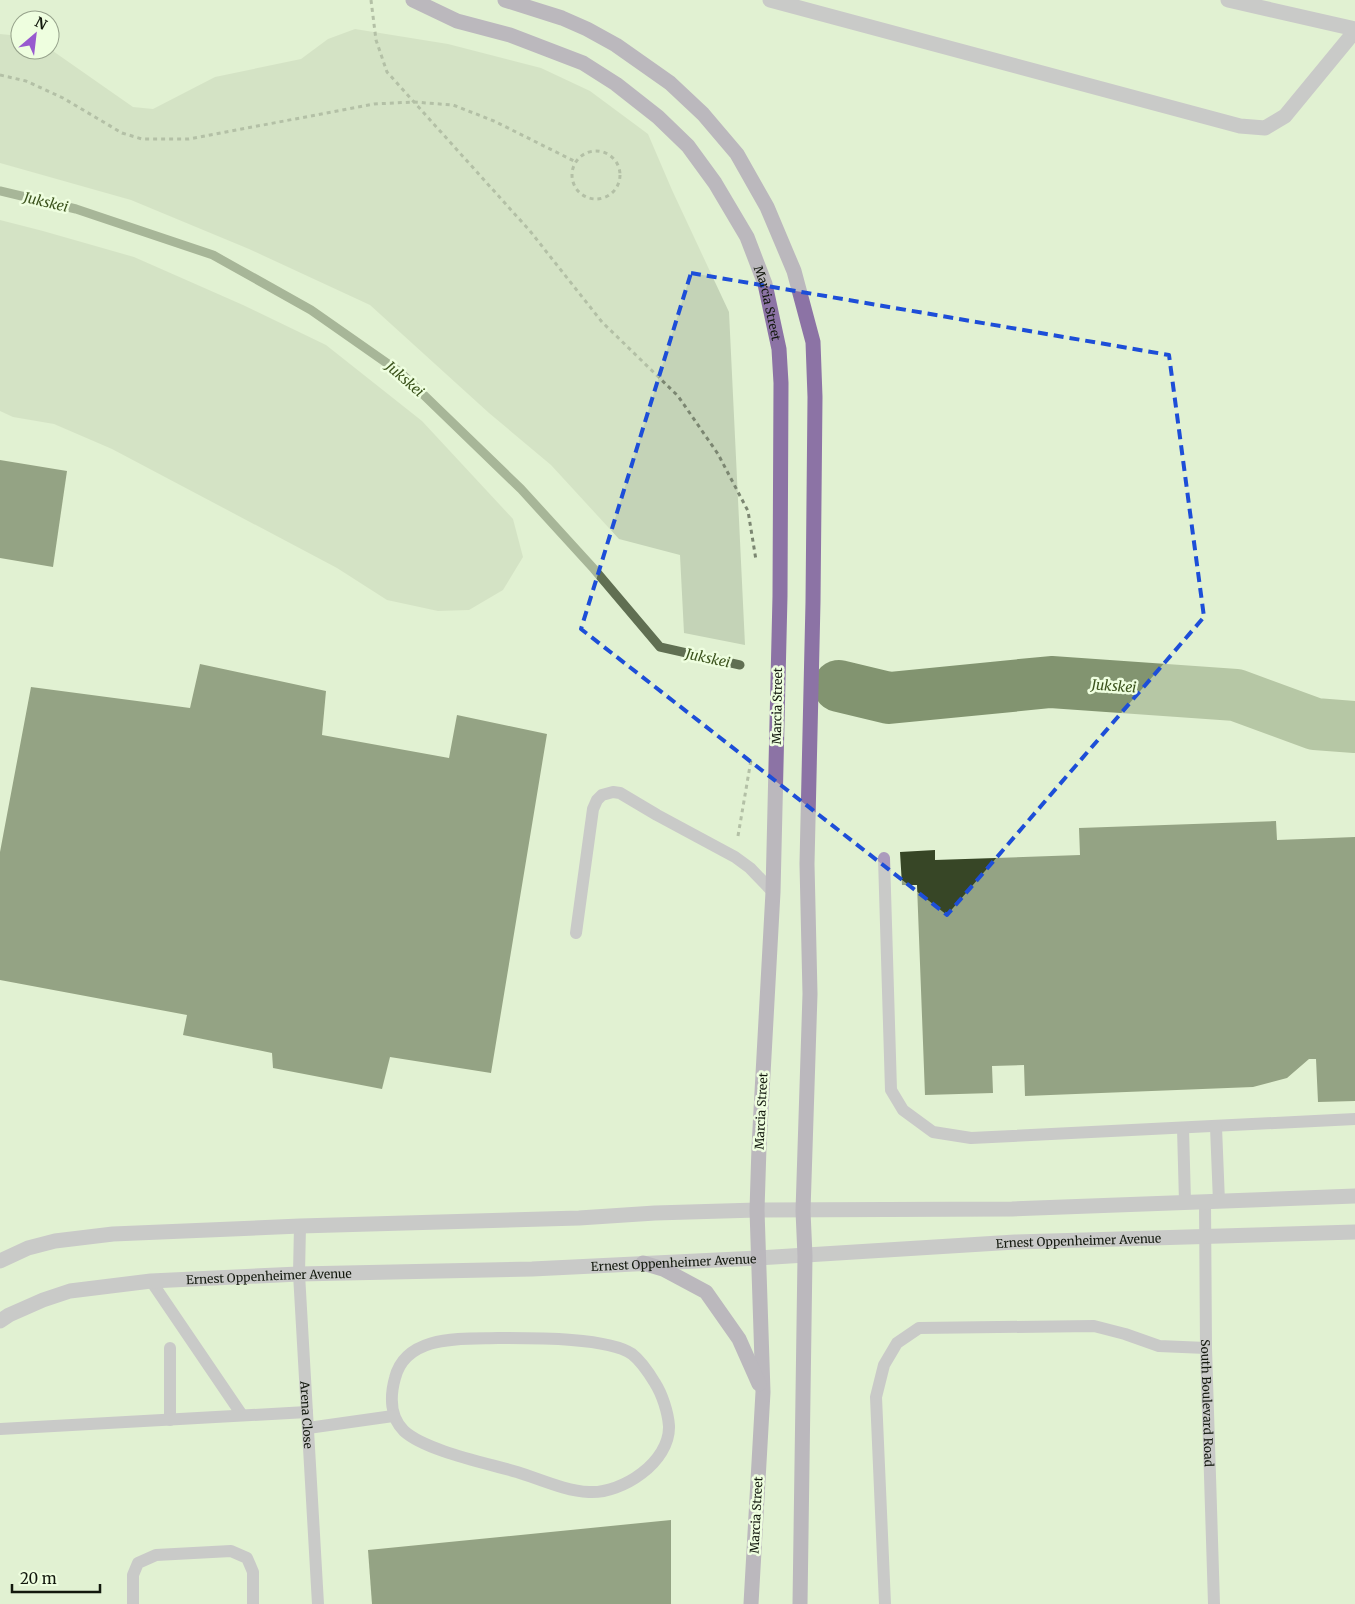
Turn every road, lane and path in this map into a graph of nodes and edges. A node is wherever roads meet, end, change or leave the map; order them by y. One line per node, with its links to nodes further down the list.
1 (371, 0): 8 (path)
2 (413, 0): 14 (main road, Marcia Street)
3 (505, 0): 23 (main road)
4 (770, 0): 6 (street)
5 (1228, 0): 6 (street)
6 (1355, 30)
7 (0, 75): 8 (path)
8 (414, 102): 9 (path); 10 (path)
9 (576, 162): 9 (path)
10 (756, 562)
11 (752, 760): 12 (path)
12 (735, 857): 14 (lane); 15 (lane)
13 (884, 858): 18 (lane)
14 (773, 892): 22 (main road, Marcia Street)
15 (576, 933)
16 (1355, 1119): 17 (lane)
17 (1216, 1126): 18 (lane); 21 (lane, South Boulevard Road)
18 (1183, 1128): 20 (lane)
19 (1355, 1196): 21 (street)
20 (1185, 1202): 21 (street); 23 (street)
21 (1212, 1202): 26 (lane, South Boulevard Road)
22 (757, 1210): 23 (street); 24 (street); 28 (main road, Marcia Street)
23 (803, 1211): 27 (main road)
24 (300, 1226): 29 (street); 31 (lane, Arena Close)
25 (1355, 1232): 26 (street, Ernest Oppenheimer Avenue)
26 (1205, 1238): 27 (street, Ernest Oppenheimer Avenue); 35 (lane, South Boulevard Road)
27 (805, 1256): 28 (street, Ernest Oppenheimer Avenue); 47 (main road)
28 (758, 1258): 30 (street, Ernest Oppenheimer Avenue); 36 (main road, Marcia Street)
29 (0, 1261)
30 (643, 1263): 31 (street, Ernest Oppenheimer Avenue); 36 (main road)
31 (299, 1274): 32 (street, Ernest Oppenheimer Avenue); 37 (lane, Arena Close)
32 (151, 1281): 33 (street, Ernest Oppenheimer Avenue); 38 (lane)
33 (0, 1321)
34 (170, 1348): 40 (lane)
35 (1206, 1348): 48 (lane); 49 (lane, South Boulevard Road)
36 (762, 1392): 46 (main road, Marcia Street)
37 (307, 1412): 38 (lane); 41 (lane, Arena Close)
38 (242, 1415): 40 (lane)
39 (393, 1416): 39 (lane); 41 (lane)
40 (170, 1420): 42 (lane)
41 (308, 1428): 45 (lane, Arena Close)
42 (0, 1429)
43 (133, 1604): 44 (lane)
44 (253, 1604)
45 (318, 1604)
46 (751, 1604)
47 (800, 1604)
48 (884, 1604)
49 (1214, 1604)

